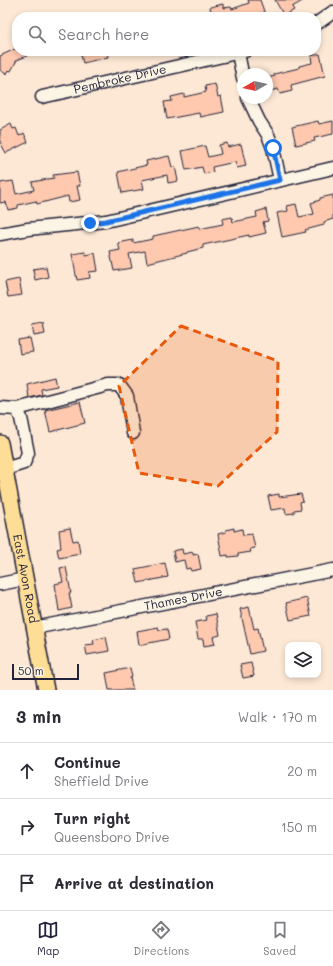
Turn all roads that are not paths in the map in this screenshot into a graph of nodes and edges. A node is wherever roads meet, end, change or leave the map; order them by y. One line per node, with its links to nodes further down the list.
1 (333, 12): 2 (street)
2 (321, 20)
3 (223, 56): 6 (street, Pembroke Drive)
4 (241, 56): 5 (street)
5 (242, 68)
6 (42, 97)
7 (251, 104): 9 (street)
8 (333, 168): 9 (street)
9 (280, 180): 10 (street)
10 (0, 234)
11 (0, 408): 12 (street)
12 (17, 409): 13 (street); 15 (street)
13 (133, 433)
14 (0, 443): 15 (main road, East Avon Road)
15 (5, 469): 17 (main road, East Avon Road)
16 (333, 570): 19 (street, Thames Drive)
17 (25, 579): 18 (street); 19 (main road, East Avon Road)
18 (0, 584)
19 (34, 628): 20 (main road, East Avon Road)
20 (46, 690)

